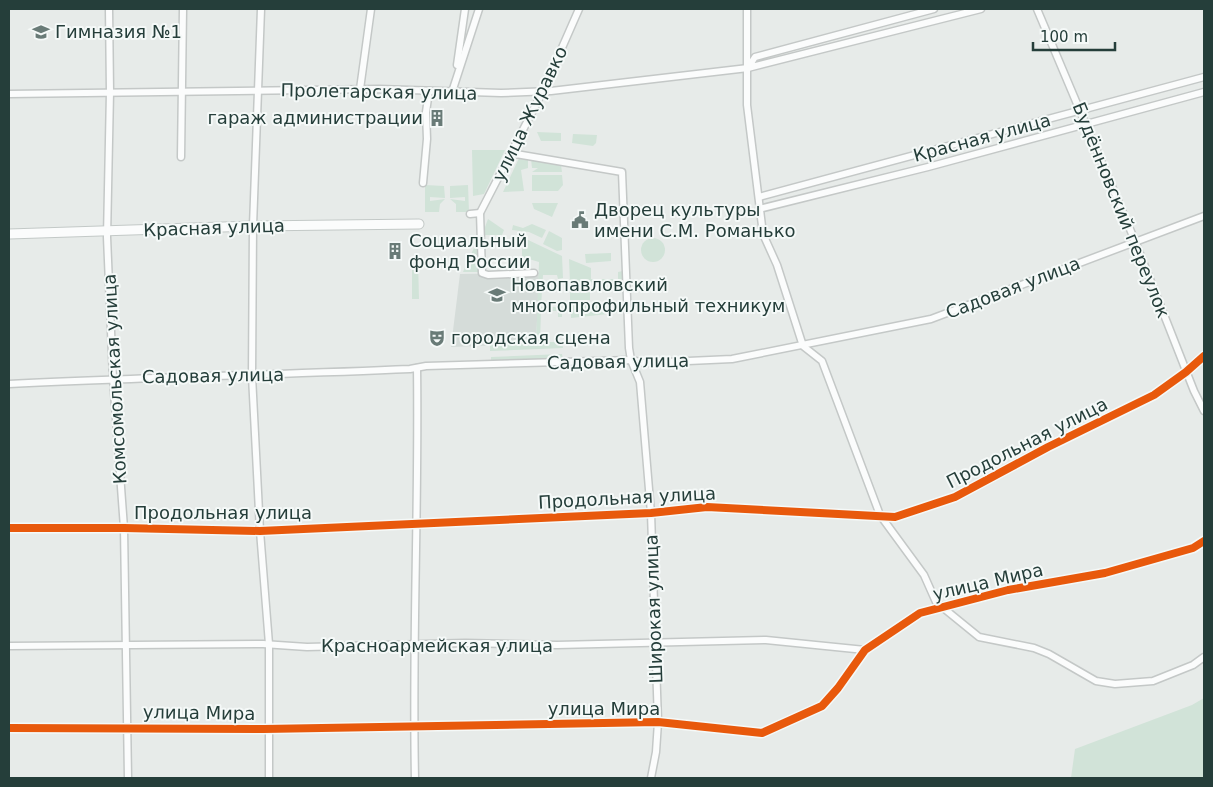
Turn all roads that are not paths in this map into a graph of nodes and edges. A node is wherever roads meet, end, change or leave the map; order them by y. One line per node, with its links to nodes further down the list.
1 (109, 9): 19 (street, Комсомольская улица)
2 (183, 9): 17 (street)
3 (261, 9): 15 (street)
4 (371, 9): 16 (street)
5 (465, 9): 13 (street)
6 (479, 9): 13 (street)
7 (579, 9): 21 (street, улица Журавко)
8 (747, 9): 12 (street)
9 (934, 9): 12 (street)
10 (981, 9): 12 (street, Пролетарская улица)
11 (1037, 9): 24 (street, Будённовский переулок)
12 (748, 68): 21 (street, Пролетарская улица); 29 (street)
13 (455, 78): 20 (street)
14 (1204, 78): 24 (street, Красная улица)
15 (258, 90): 16 (street, Пролетарская улица); 17 (street, Пролетарская улица); 35 (street)
16 (360, 90): 18 (street, Пролетарская улица)
17 (182, 91): 19 (street, Пролетарская улица); 27 (street)
18 (429, 91): 20 (street, Пролетарская улица); 28 (street)
19 (110, 92): 23 (street, Пролетарская улица); 36 (street, Комсомольская улица)
20 (452, 92): 21 (street, Пролетарская улица)
21 (543, 92): 26 (street, улица Журавко)
22 (1204, 92): 25 (street, Красная улица)
23 (9, 94)
24 (1081, 111): 25 (street, Будённовский переулок); 29 (street, Красная улица)
25 (1086, 123): 30 (street, Красная улица); 38 (street, Будённовский переулок)
26 (510, 153): 32 (street, улица Журавко); 42 (street, Широкая улица)
27 (181, 157)
28 (423, 183)
29 (758, 197): 30 (street)
30 (759, 209): 40 (street)
31 (470, 214): 32 (street)
32 (479, 216): 39 (street)
33 (1204, 216): 38 (street, Садовая улица)
34 (419, 224): 35 (street, Красная улица)
35 (253, 226): 36 (street, Красная улица); 45 (street)
36 (107, 231): 37 (street, Красная улица); 46 (street, Комсомольская улица)
37 (9, 234)
38 (1135, 241): 40 (street, Садовая улица); 44 (street, Будённовский переулок)
39 (534, 273)
40 (803, 346): 42 (street, Садовая улица); 50 (street)
41 (1204, 356): 44 (street, Продольная улица)
42 (631, 360): 43 (street, Садовая улица); 49 (street, Широкая улица)
43 (417, 368): 45 (street, Садовая улица); 51 (street)
44 (1186, 372): 48 (street, Будённовский переулок); 50 (street, Продольная улица)
45 (252, 376): 46 (street, Садовая улица); 54 (street)
46 (113, 378): 47 (street, Садовая улица); 53 (street, Комсомольская улица)
47 (9, 384)
48 (1204, 412)
49 (651, 513): 50 (street, Продольная улица); 51 (street, Продольная улица); 57 (street, Широкая улица)
50 (880, 515): 56 (street)
51 (417, 523): 54 (street, Продольная улица); 59 (street)
52 (9, 528): 53 (street, Продольная улица)
53 (124, 528): 54 (street, Продольная улица); 60 (street, Комсомольская улица)
54 (260, 531): 58 (street)
55 (1204, 541): 56 (street, улица Мира)
56 (943, 608): 62 (street, улица Мира); 63 (street)
57 (656, 643): 59 (street, Красноармейская улица); 62 (street, Красноармейская улица); 64 (street, Широкая улица)
58 (269, 644): 59 (street, Красноармейская улица); 60 (street, Красноармейская улица); 68 (street)
59 (414, 644): 65 (street)
60 (126, 645): 61 (street, Красноармейская улица); 66 (street, Комсомольская улица)
61 (9, 646)
62 (865, 650): 64 (street, улица Мира)
63 (1204, 657)
64 (658, 722): 65 (street, улица Мира); 72 (street, Широкая улица)
65 (414, 726): 68 (street, улица Мира); 71 (street)
66 (127, 727): 67 (street, улица Мира); 68 (street, улица Мира); 69 (street, Комсомольская улица)
67 (9, 728)
68 (270, 729): 70 (street)
69 (128, 778)
70 (270, 778)
71 (415, 778)
72 (651, 778)

